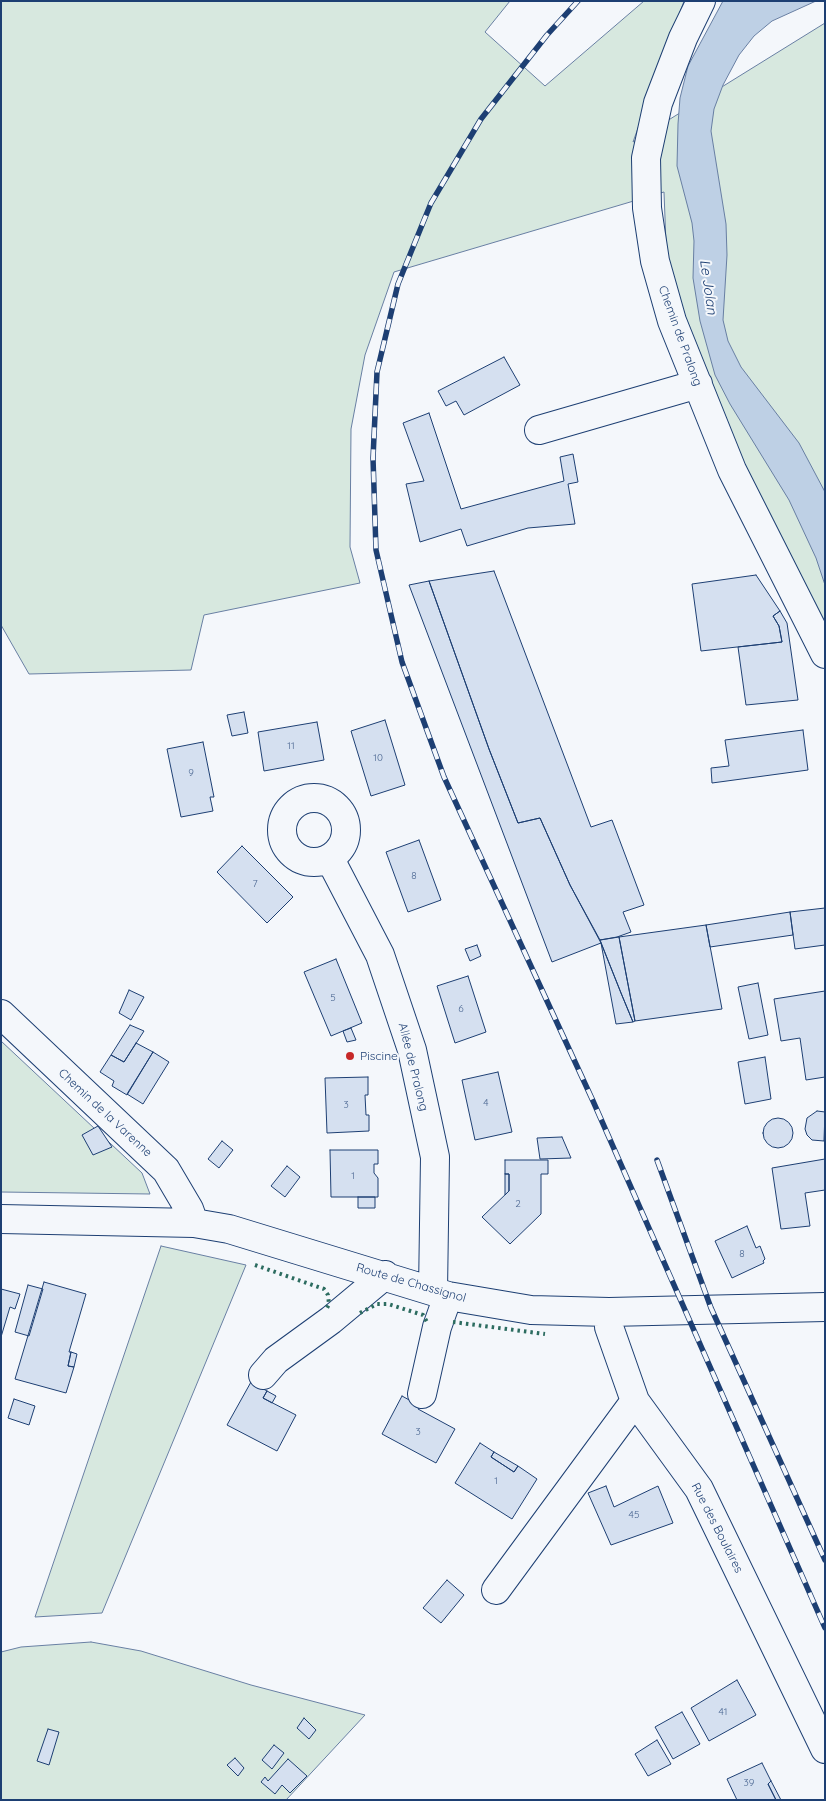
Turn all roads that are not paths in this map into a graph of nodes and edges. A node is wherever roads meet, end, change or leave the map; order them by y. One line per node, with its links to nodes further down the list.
1 (701, 1): 2 (street, Chemin de Pralong)
2 (698, 384): 3 (street); 4 (street, Chemin de Pralong)
3 (539, 430)
4 (825, 654)
5 (330, 858): 10 (street, Allée de Pralong)
6 (1, 1014): 8 (street, Chemin de la Varenne)
7 (1, 1219): 8 (street, Route de Chassignol)
8 (194, 1223): 9 (street, Route de Chassignol)
9 (385, 1275): 10 (street, Route de Chassignol); 13 (street)
10 (441, 1293): 12 (street, Route de Chassignol); 14 (street, Allée de Pralong)
11 (825, 1306): 12 (street, Route de Chassignol)
12 (609, 1312): 15 (street, Rue des Boulaires)
13 (263, 1375)
14 (422, 1394)
15 (635, 1401): 16 (street); 17 (street, Rue des Boulaires)
16 (496, 1590)
17 (825, 1749)

